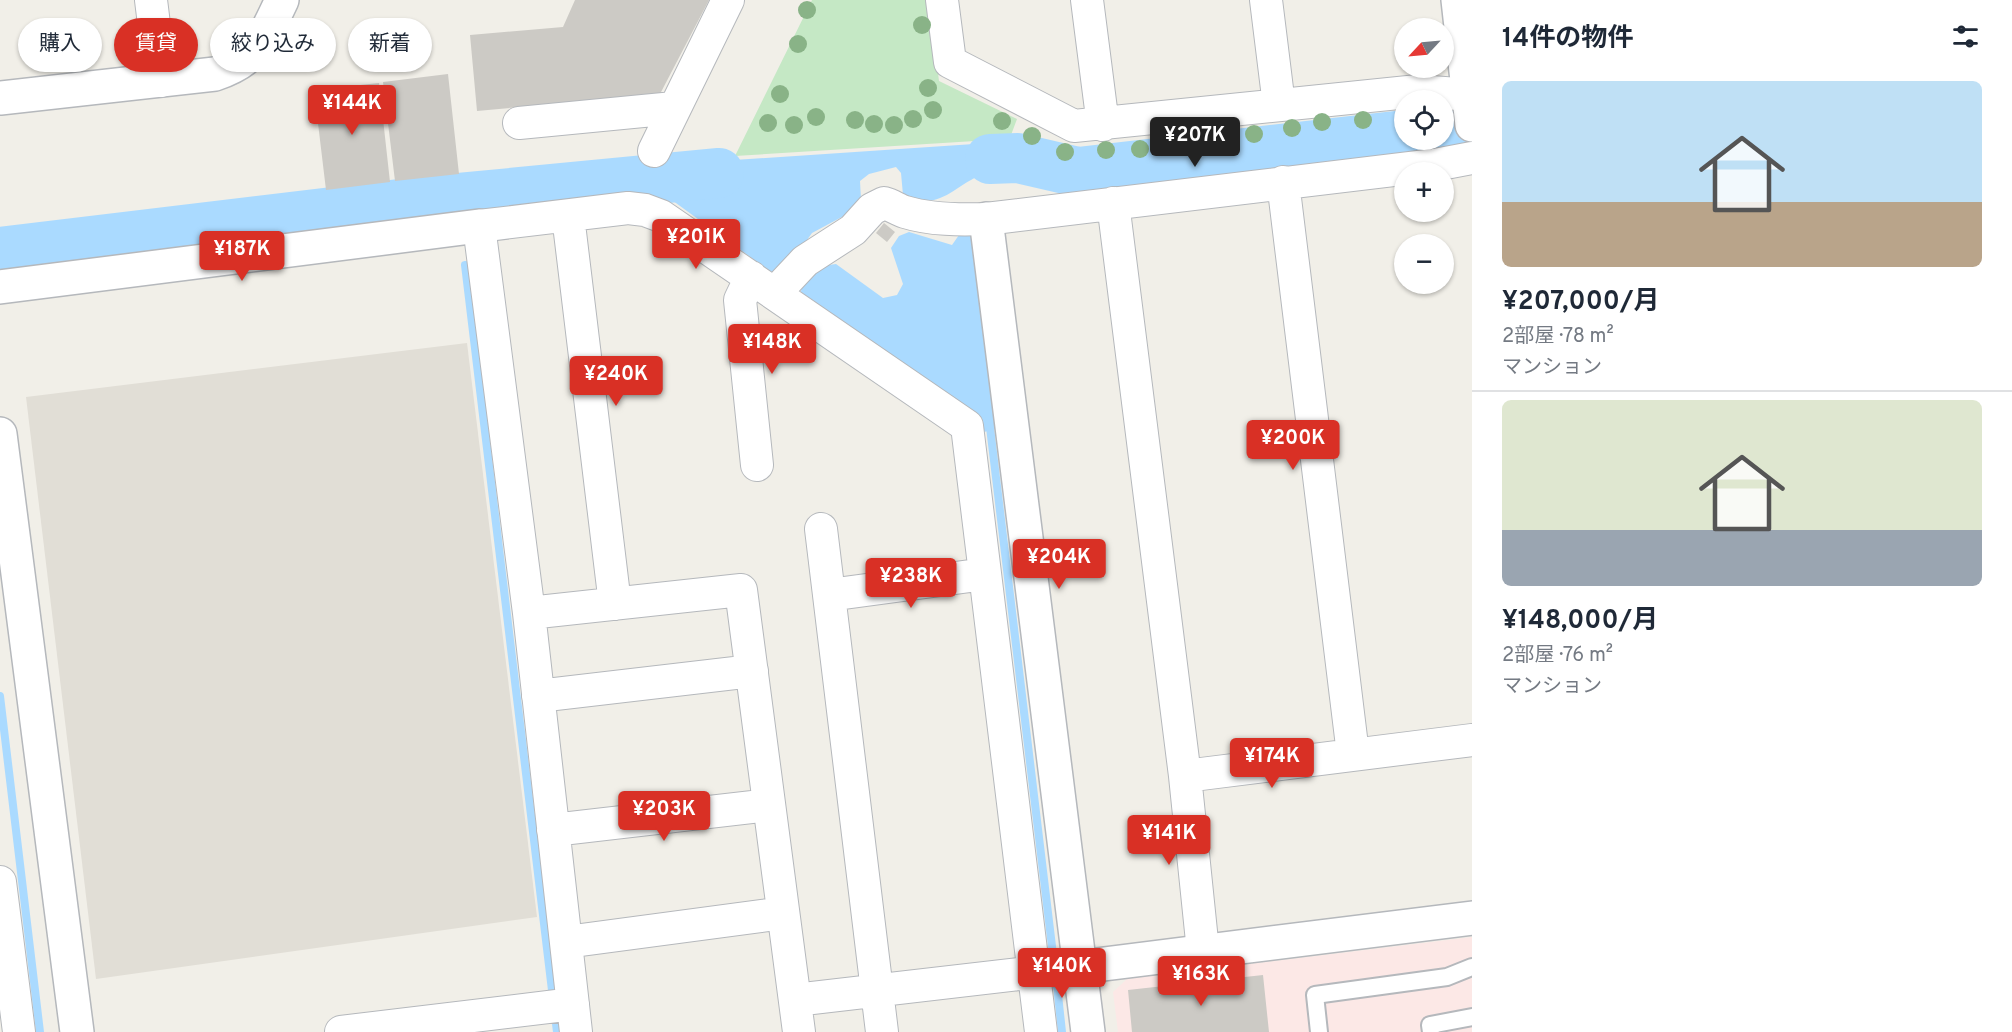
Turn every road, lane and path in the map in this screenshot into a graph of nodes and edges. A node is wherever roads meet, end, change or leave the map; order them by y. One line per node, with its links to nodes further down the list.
1 (151, 0): 8 (street)
2 (282, 0): 8 (street)
3 (728, 0): 12 (street)
4 (942, 0): 14 (street)
5 (1087, 0): 14 (street)
6 (1266, 0): 10 (street)
7 (1458, 0): 11 (street)
8 (161, 81): 9 (street)
9 (0, 98)
10 (1279, 105): 11 (street); 14 (street)
11 (1471, 106)
12 (674, 108): 13 (street); 15 (street)
13 (519, 123)
14 (1103, 125)
15 (654, 151)
16 (1472, 158): 17 (street)
17 (1283, 182): 18 (street); 35 (street)
18 (1113, 203): 20 (street); 36 (street)
19 (568, 216): 21 (street); 22 (street); 30 (street)
20 (986, 219): 22 (street); 25 (street)
21 (479, 226): 23 (street); 31 (street)
22 (781, 276): 25 (street); 26 (street)
23 (0, 286)
24 (0, 434): 52 (street)
25 (992, 449): 28 (street); 46 (street)
26 (757, 465)
27 (821, 529): 29 (street)
28 (985, 574): 29 (street); 46 (street)
29 (829, 596): 47 (street)
30 (615, 604): 31 (street); 32 (street)
31 (529, 613): 33 (street)
32 (752, 671): 33 (street); 37 (street)
33 (538, 696): 38 (street)
34 (1472, 740): 35 (street)
35 (1353, 754): 36 (street)
36 (1185, 776): 44 (street)
37 (769, 805): 38 (street); 40 (street)
38 (553, 830): 43 (street)
39 (0, 882): 42 (street)
40 (783, 913): 43 (street); 48 (street)
41 (1472, 918): 44 (street)
42 (3, 930): 51 (street)
43 (566, 942): 49 (street)
44 (1203, 951): 46 (street)
45 (1472, 967): 58 (lane)
46 (1056, 970): 47 (street); 56 (street); 57 (street)
47 (877, 990): 48 (street); 55 (street)
48 (795, 1000): 54 (street)
49 (564, 1012): 53 (street)
50 (1472, 1017): 59 (lane)
51 (19, 1032)
52 (78, 1032)
53 (341, 1032)
54 (799, 1032)
55 (882, 1032)
56 (1041, 1032)
57 (1088, 1032)
58 (1319, 1032)
59 (1431, 1032)

